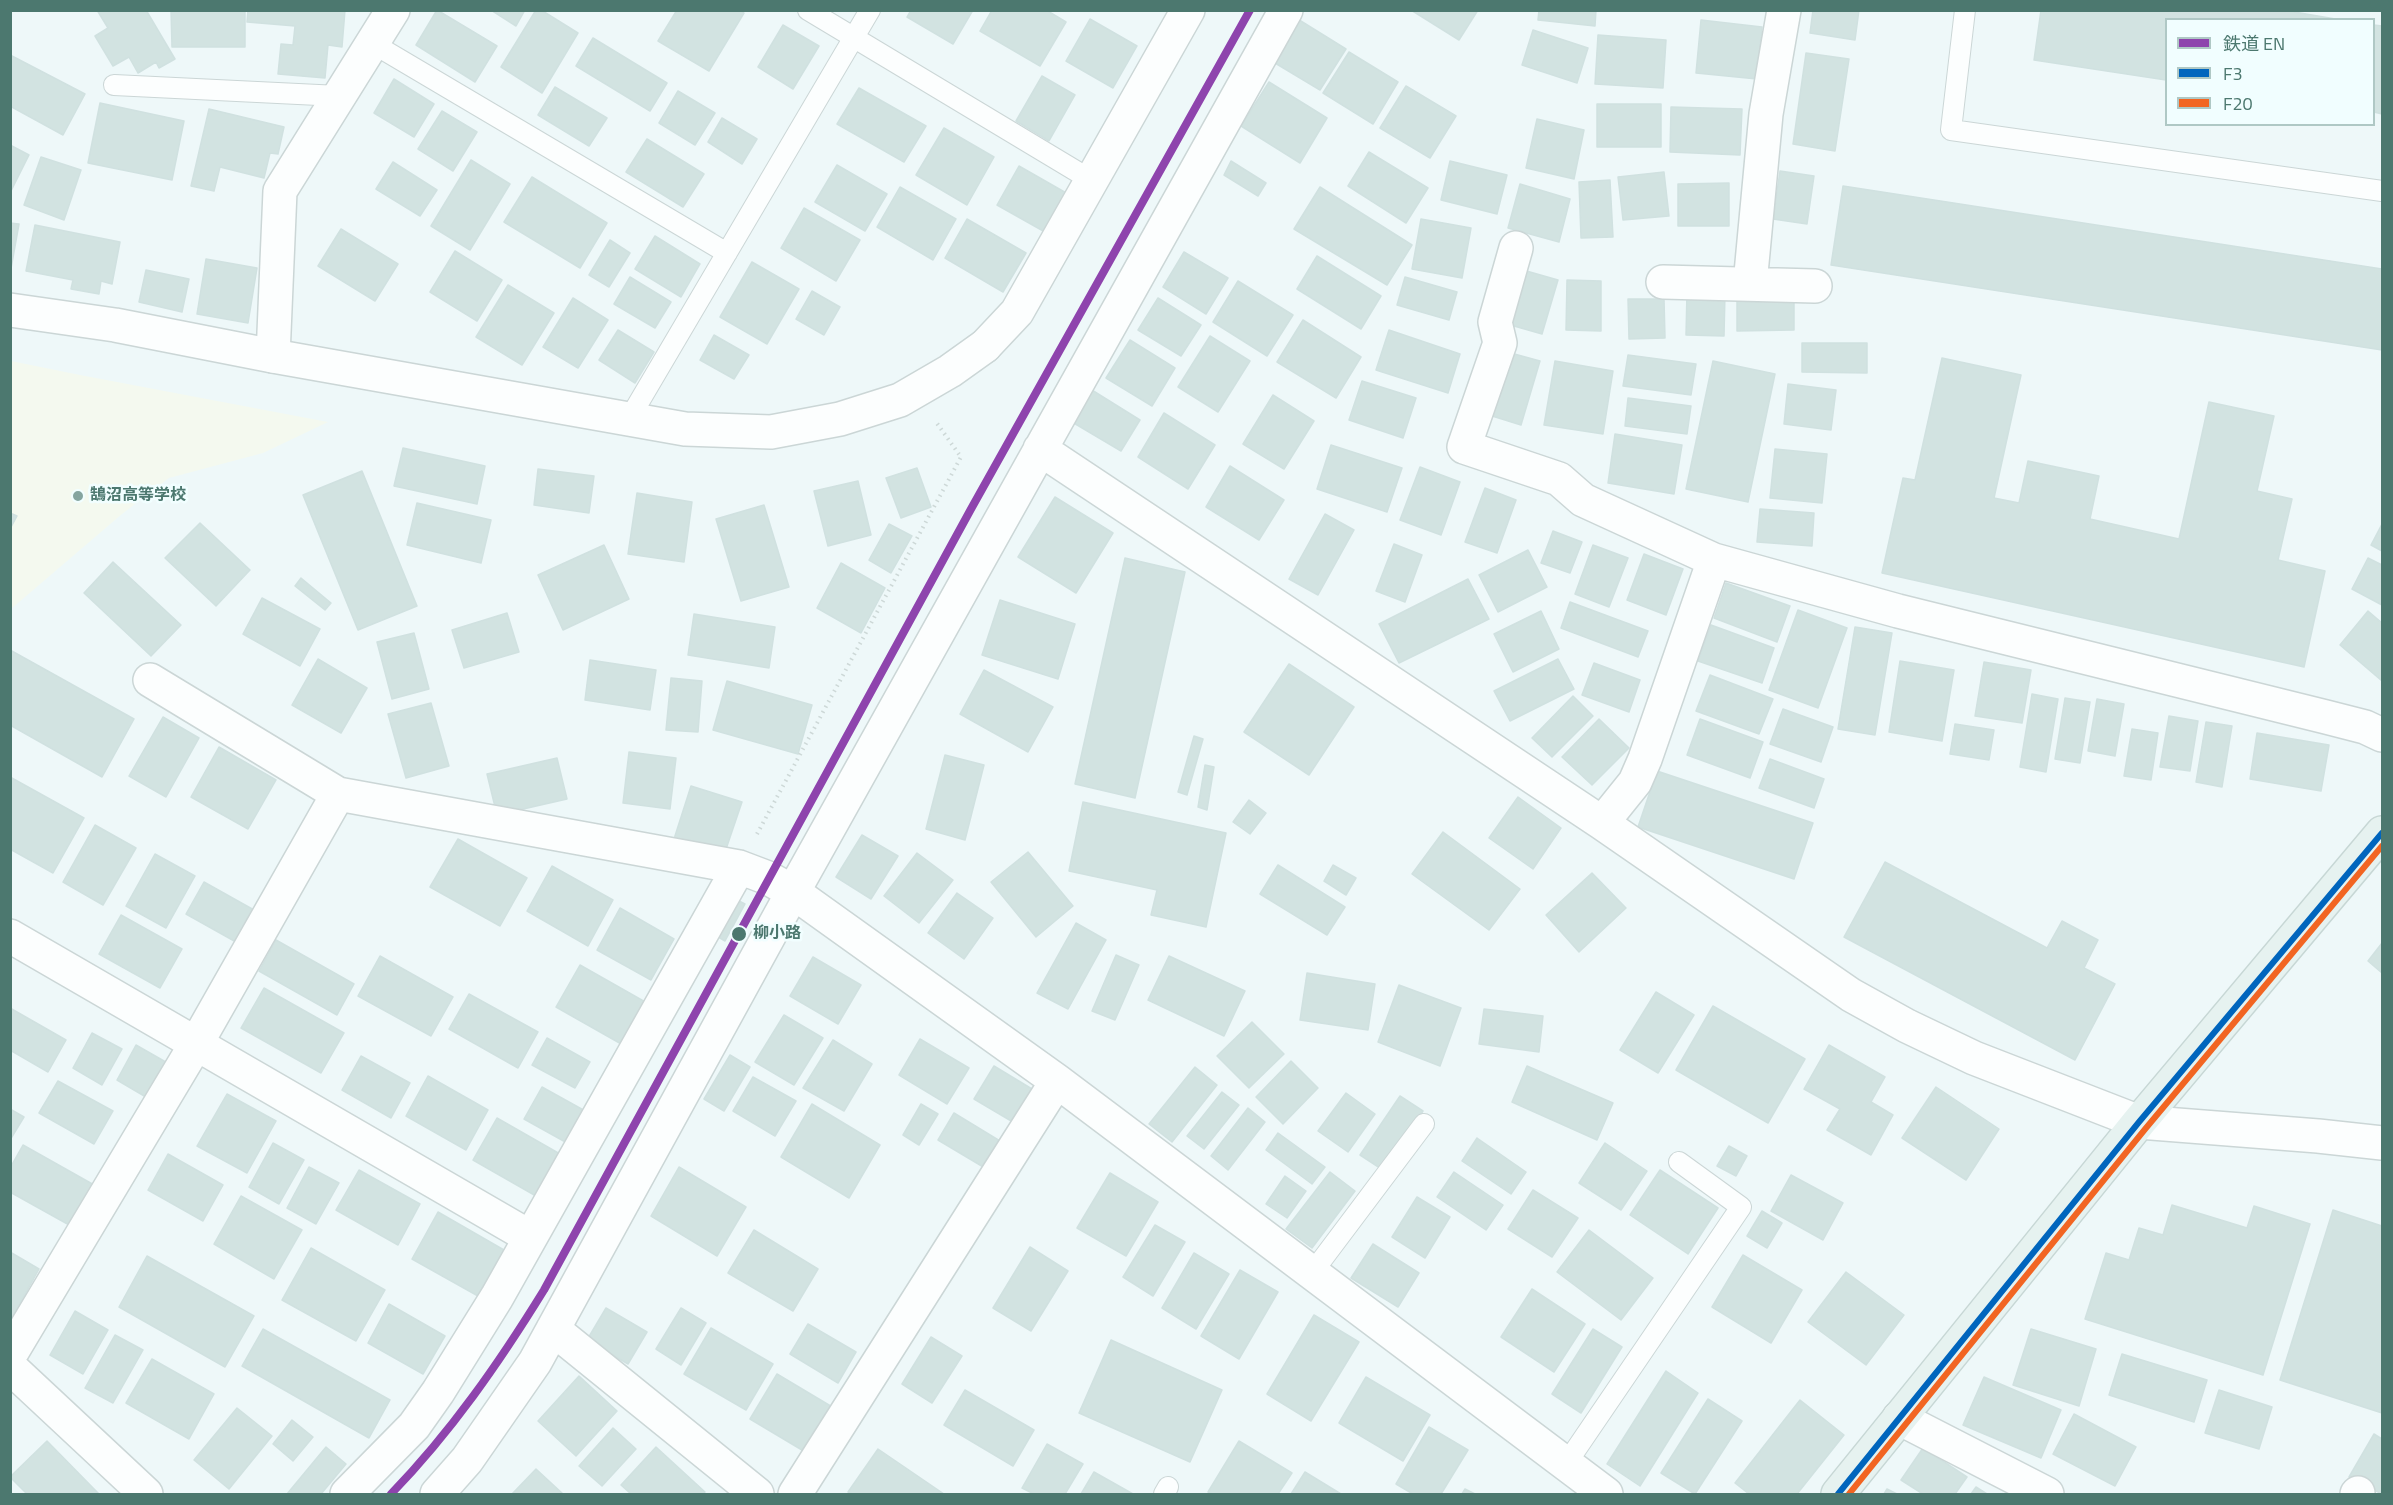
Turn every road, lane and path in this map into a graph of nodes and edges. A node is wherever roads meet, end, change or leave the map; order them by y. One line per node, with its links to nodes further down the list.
1 (393, 10): 9 (street)
2 (808, 10): 8 (lane)
3 (870, 10): 8 (lane)
4 (1188, 10): 12 (street)
5 (1286, 10): 23 (street)
6 (1784, 10): 17 (street)
7 (1965, 10): 13 (lane)
8 (854, 38): 12 (lane); 15 (lane)
9 (372, 43): 11 (street); 15 (lane)
10 (114, 85): 11 (lane)
11 (339, 96): 20 (street)
12 (1091, 180): 21 (street)
13 (2382, 191)
14 (1516, 248): 24 (street)
15 (727, 253): 22 (lane)
16 (1663, 282): 17 (street)
17 (1750, 284): 18 (street)
18 (1815, 286)
19 (10, 310): 20 (street)
20 (273, 356): 22 (street)
21 (914, 392): 22 (street); 30 (path)
22 (629, 419)
23 (1040, 449): 28 (street); 31 (street)
24 (1714, 560): 26 (street); 28 (street)
25 (150, 680): 27 (street)
26 (2382, 735)
27 (338, 794): 30 (street); 33 (street)
28 (1602, 824): 35 (street)
29 (2382, 833): 35 (highway)
30 (739, 867): 31 (street); 39 (street)
31 (793, 892): 34 (street); 41 (street)
32 (10, 936): 33 (street)
33 (196, 1044): 39 (street); 42 (street)
34 (1057, 1081): 40 (street); 50 (street)
35 (2139, 1122): 37 (street); 44 (highway)
36 (1424, 1124): 40 (lane)
37 (2382, 1143)
38 (1679, 1162): 45 (lane)
39 (530, 1237): 48 (street)
40 (1312, 1273): 45 (street)
41 (553, 1329): 46 (street); 49 (street)
42 (10, 1354)
43 (10, 1367): 47 (street)
44 (1899, 1418): 52 (highway); 53 (street)
45 (1566, 1464): 51 (street)
46 (742, 1490)
47 (146, 1494)
48 (347, 1494)
49 (437, 1494)
50 (795, 1494)
51 (1606, 1494)
52 (1838, 1494)
53 (2047, 1494)

